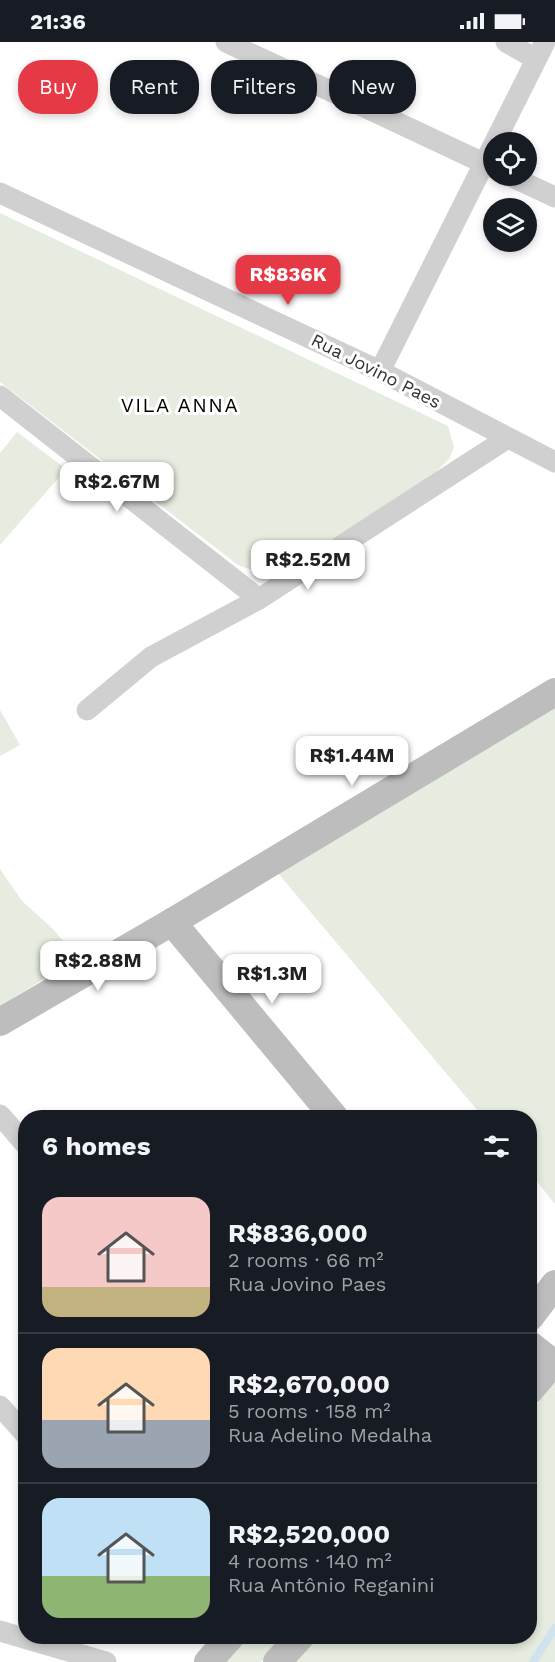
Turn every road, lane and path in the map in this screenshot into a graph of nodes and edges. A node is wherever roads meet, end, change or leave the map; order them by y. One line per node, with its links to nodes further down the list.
1 (226, 42): 5 (street)
2 (506, 42): 3 (street)
3 (541, 50): 4 (street)
4 (503, 132)
5 (483, 163)
6 (483, 175): 10 (street)
7 (531, 186): 9 (street)
8 (0, 193): 10 (street, Rua Jovino Paes)
9 (555, 197)
10 (380, 371): 12 (street, Rua Jovino Paes)
11 (0, 396): 14 (street)
12 (506, 439): 13 (street, Rua Jovino Paes); 14 (street)
13 (555, 462)
14 (259, 599): 16 (street)
15 (555, 692): 17 (main road)
16 (87, 710)
17 (172, 922): 18 (main road); 19 (main road)
18 (0, 1022)
19 (328, 1110)
20 (0, 1115): 21 (street)
21 (18, 1135)
22 (555, 1284): 23 (main road)
23 (537, 1308)
24 (537, 1350): 25 (main road)
25 (554, 1362): 26 (main road)
26 (537, 1382)
27 (0, 1406): 28 (street)
28 (18, 1426)
29 (0, 1631): 30 (street)
30 (18, 1636)
31 (44, 1644): 33 (street)
32 (294, 1644): 34 (main road)
33 (106, 1662)
34 (277, 1662)

